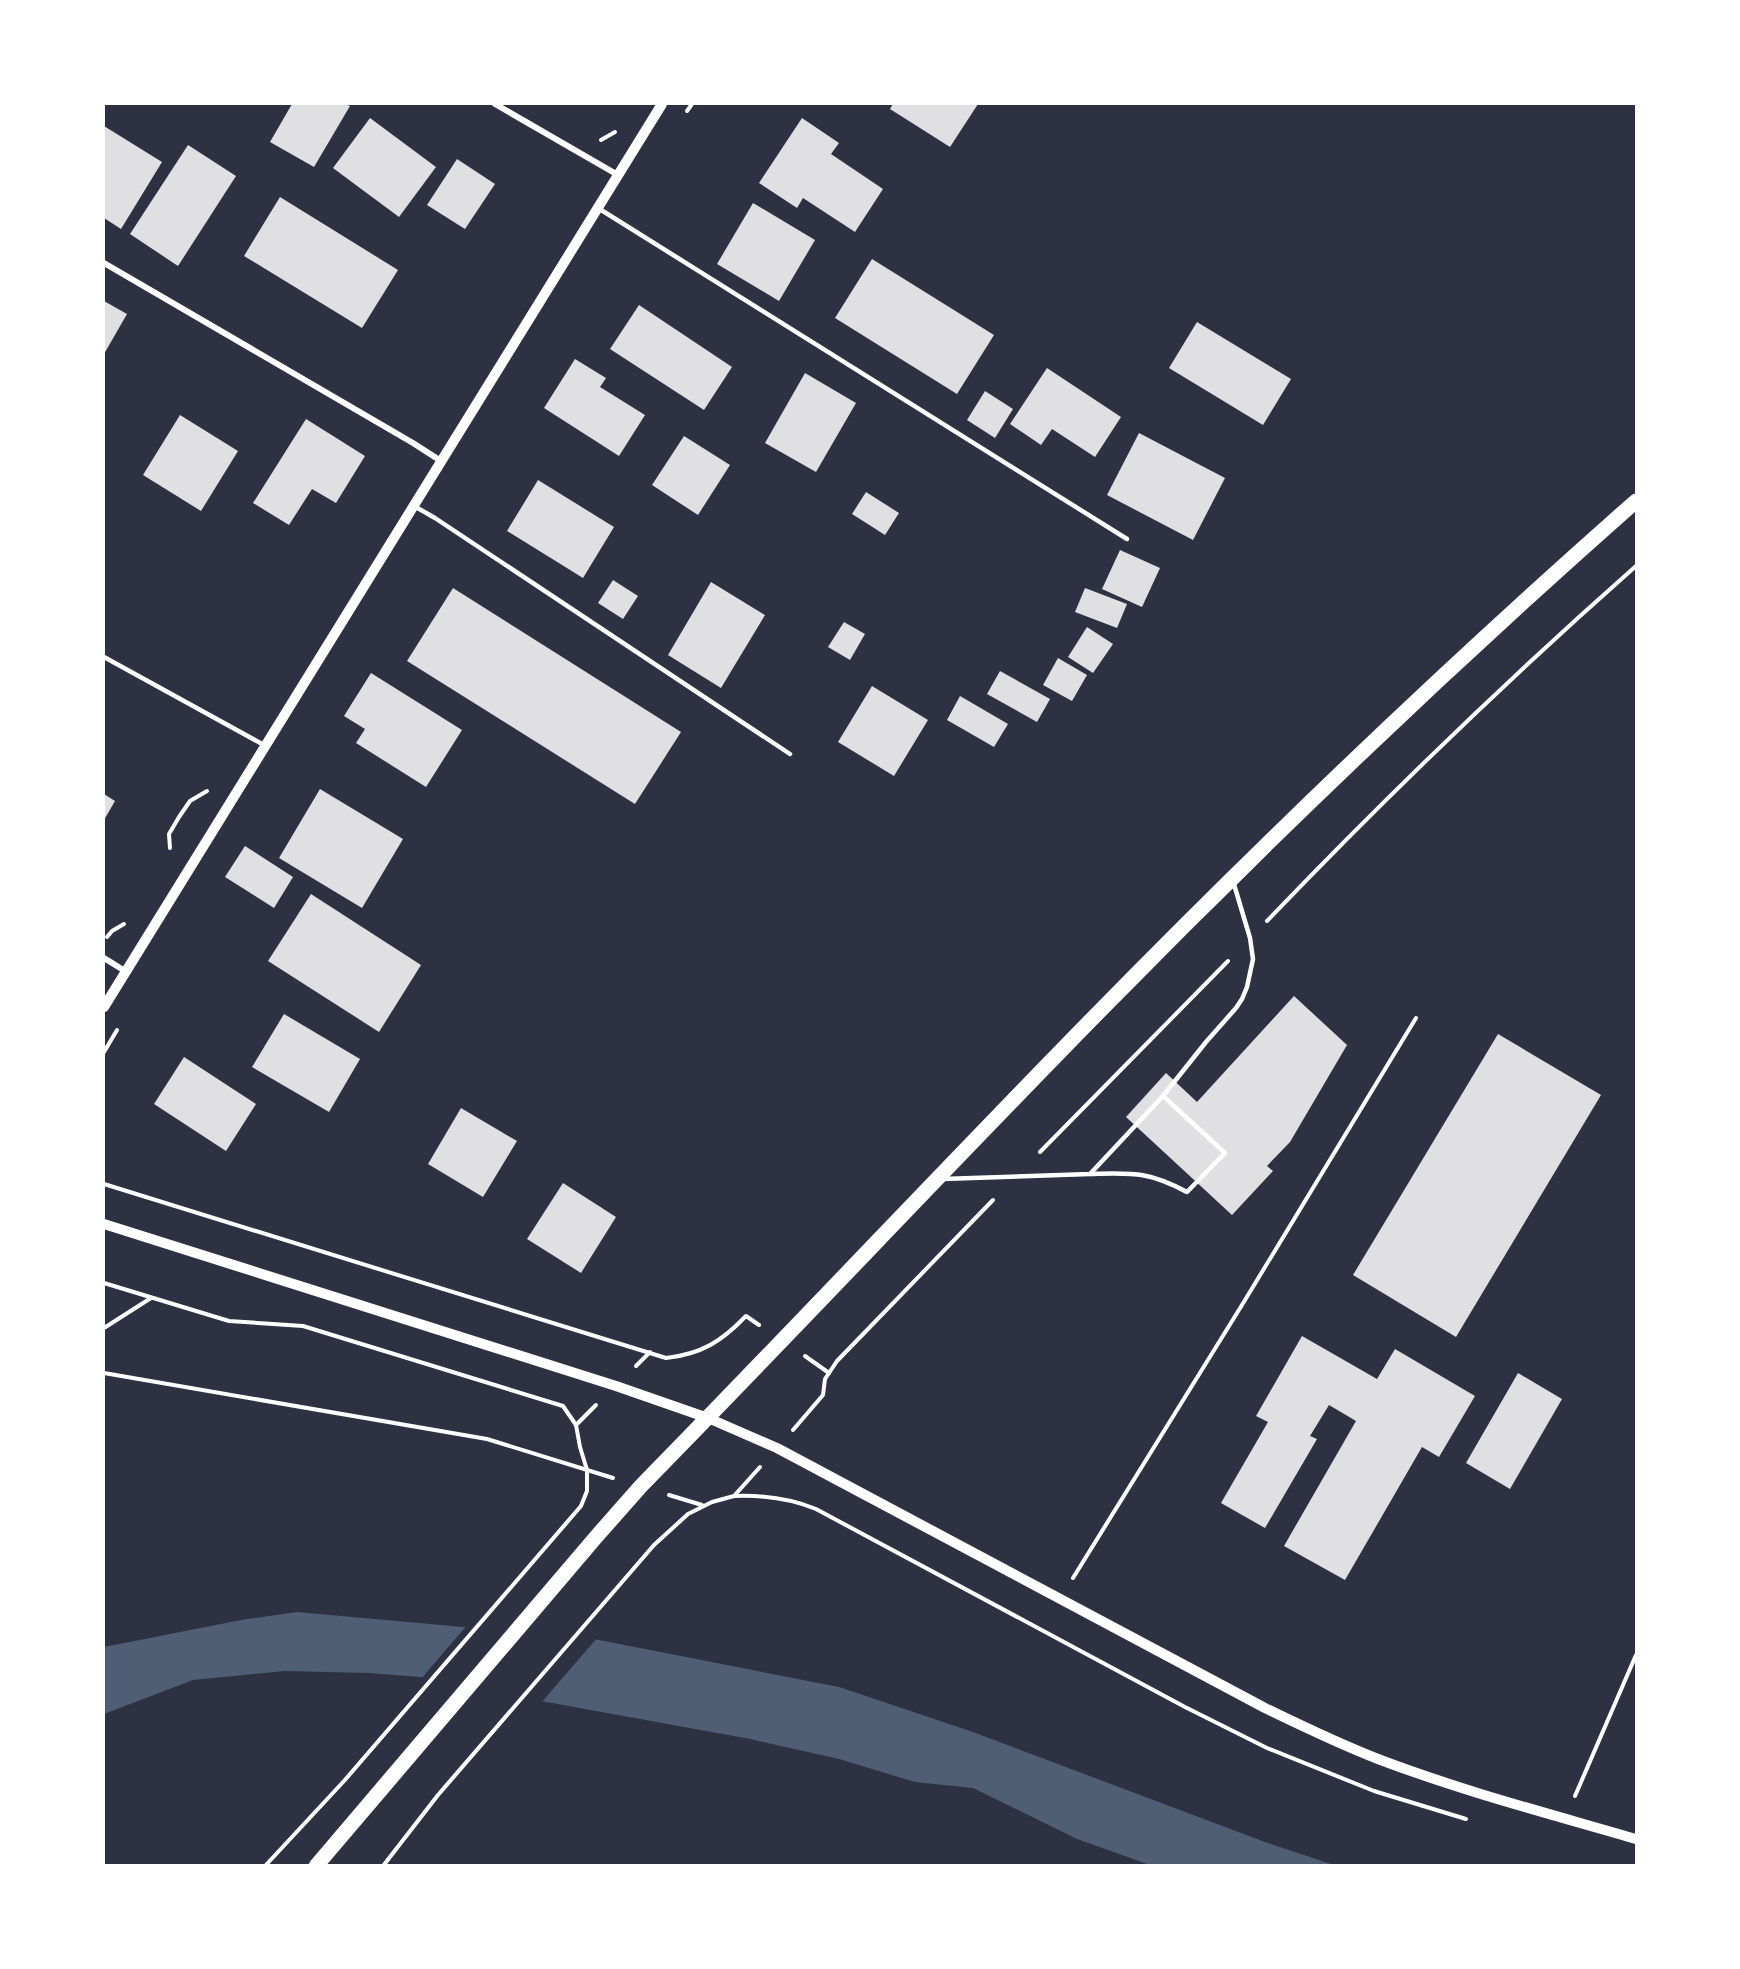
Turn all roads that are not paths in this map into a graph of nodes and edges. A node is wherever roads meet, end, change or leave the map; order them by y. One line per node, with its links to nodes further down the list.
1 (495, 104): 3 (street)
2 (662, 104): 3 (street)
3 (618, 175): 4 (street)
4 (597, 208): 6 (street); 9 (lane)
5 (104, 263): 6 (street)
6 (441, 461): 8 (street)
7 (1636, 501): 13 (main road)
8 (413, 506): 11 (street); 12 (lane)
9 (1127, 539)
10 (104, 657): 11 (lane)
11 (265, 746): 15 (street)
12 (790, 754)
13 (1233, 878): 17 (lane); 19 (main road)
14 (104, 958): 15 (street)
15 (125, 971): 16 (street)
16 (104, 1007)
17 (1163, 1096): 18 (lane); 18 (lane)
18 (1090, 1174): 19 (lane)
19 (936, 1179): 21 (main road)
20 (104, 1224): 21 (street)
21 (708, 1418): 22 (street); 23 (main road)
22 (1636, 1839)
23 (316, 1866)

